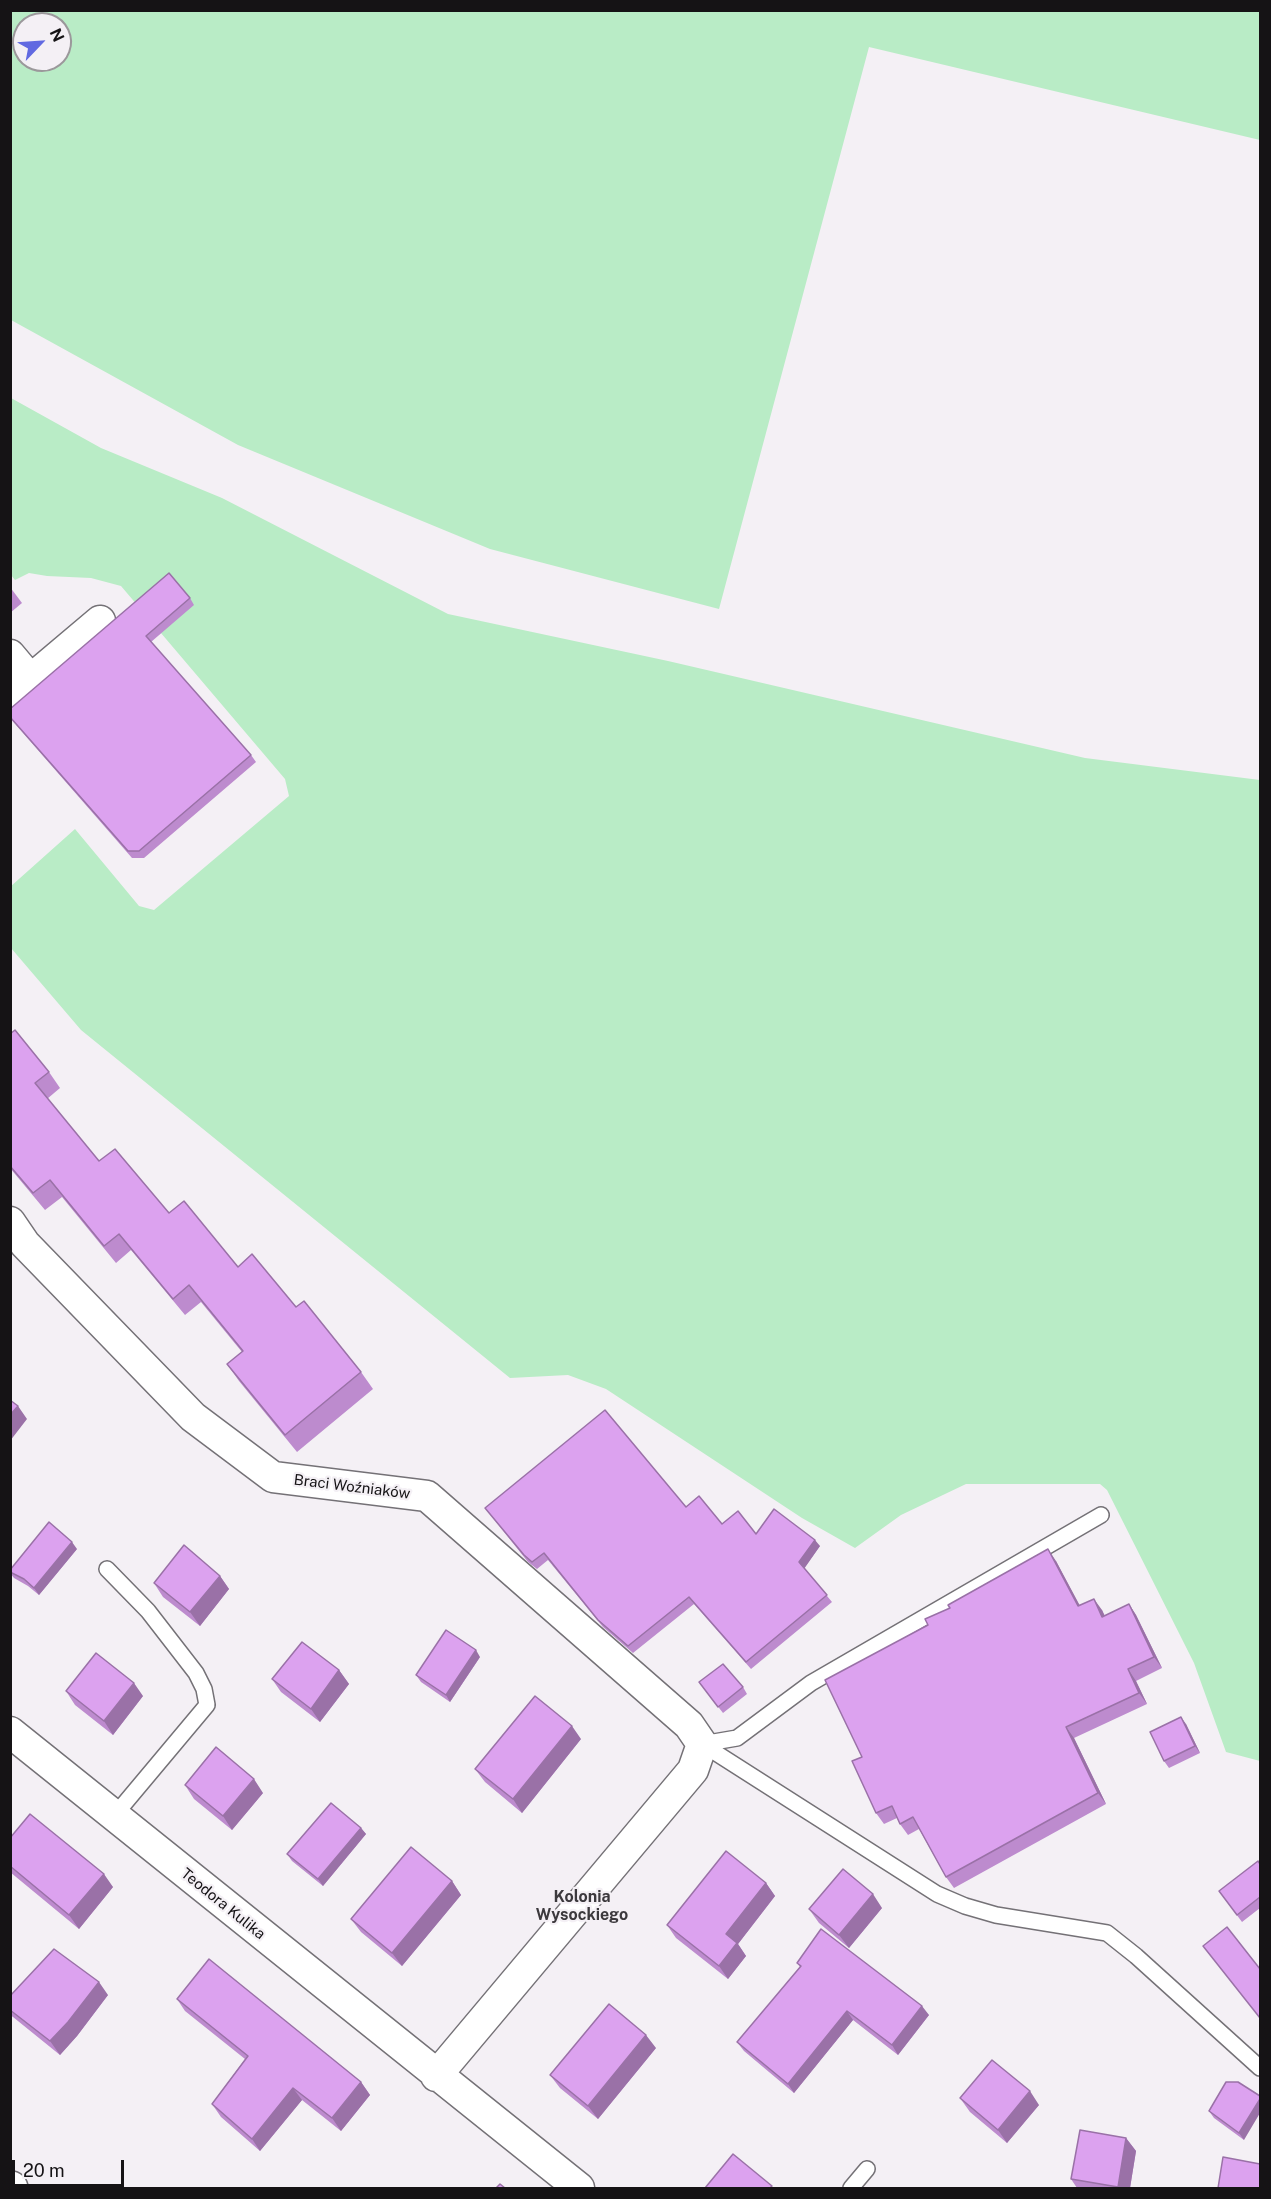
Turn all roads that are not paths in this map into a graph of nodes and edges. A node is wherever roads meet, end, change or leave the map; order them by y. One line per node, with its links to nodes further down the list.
1 (100, 621): 3 (street)
2 (10, 655): 3 (street)
3 (21, 689)
4 (10, 1222): 8 (street, Braci Woźniaków)
5 (1101, 1515): 8 (lane)
6 (107, 1569): 9 (lane)
7 (10, 1732): 9 (street, Teodora Kulika)
8 (702, 1744): 10 (lane); 11 (street)
9 (114, 1816): 11 (street, Teodora Kulika)
10 (1260, 2068)
11 (436, 2076): 13 (street, Teodora Kulika)
12 (867, 2169): 14 (lane)
13 (579, 2188)
14 (851, 2188)

